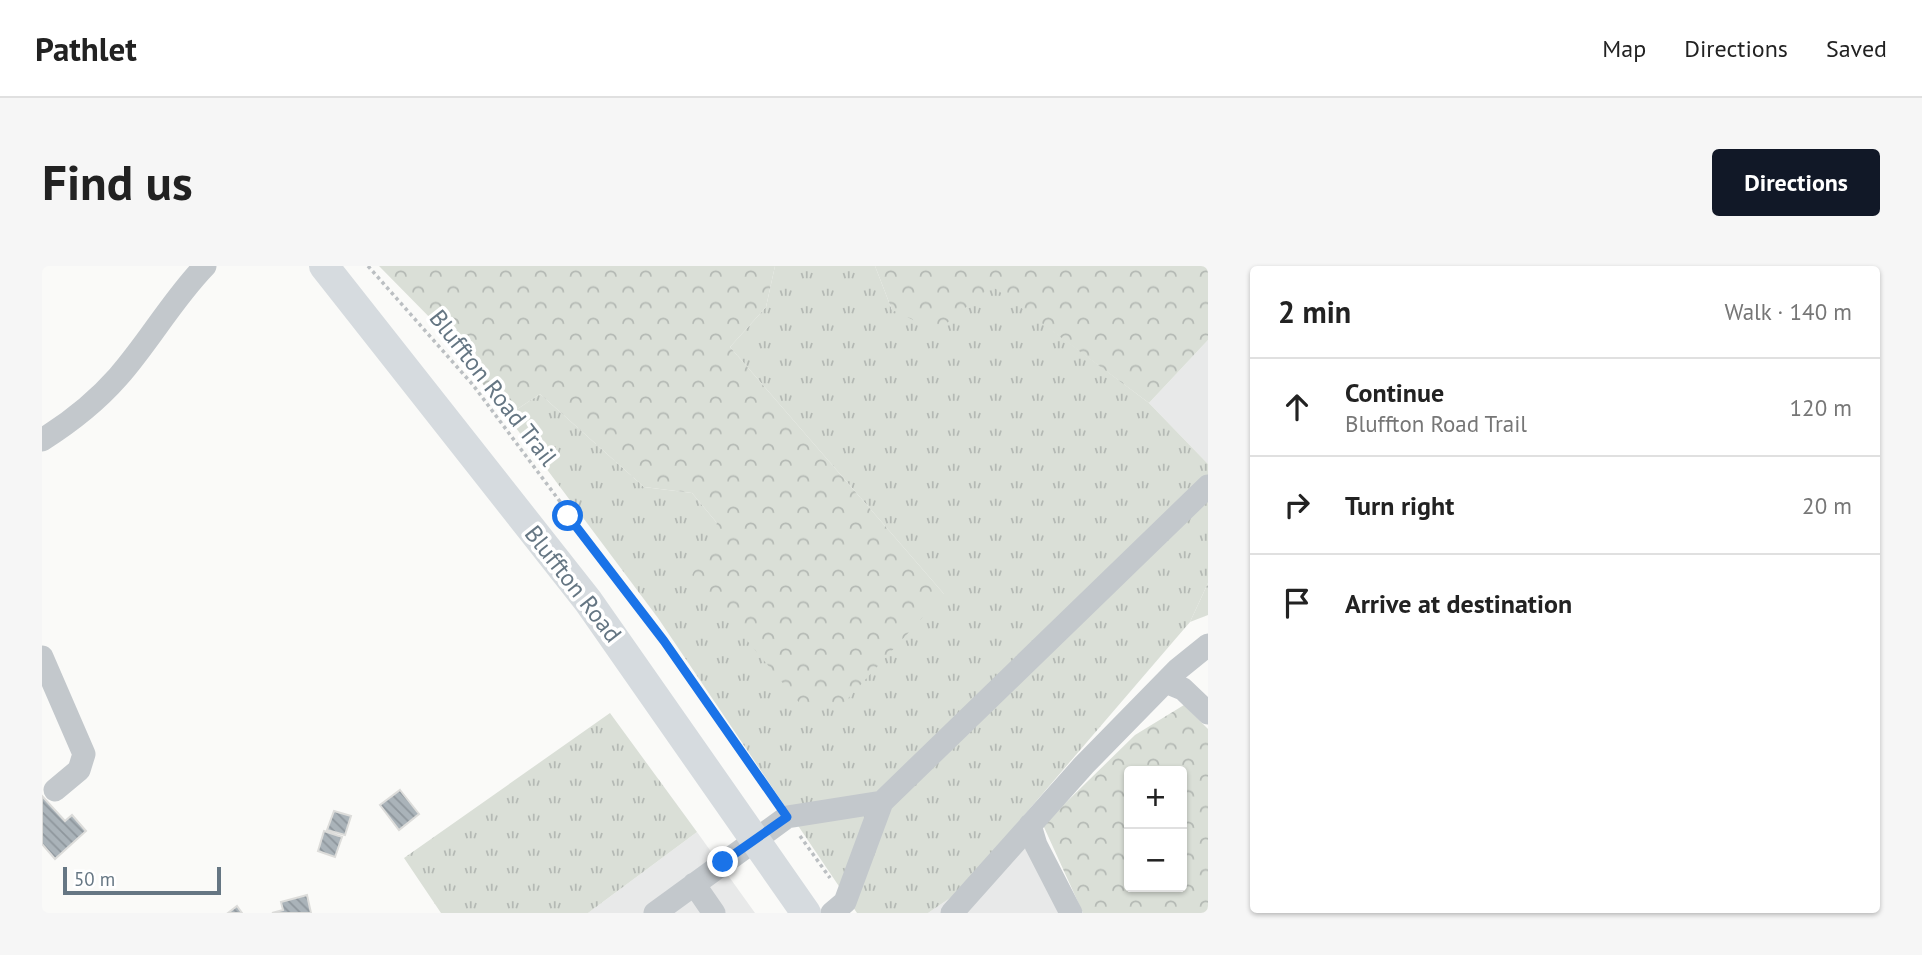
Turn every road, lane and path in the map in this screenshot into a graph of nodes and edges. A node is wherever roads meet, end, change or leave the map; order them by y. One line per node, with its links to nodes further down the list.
1 (205, 266): 4 (lane)
2 (368, 266): 12 (path, Bluffton Road Trail)
3 (336, 270): 14 (main road, Bluffton Road)
4 (42, 440)
5 (1208, 486): 11 (lane)
6 (1208, 645): 8 (lane)
7 (42, 657): 10 (lane)
8 (1166, 682): 9 (lane); 13 (lane)
9 (1208, 713)
10 (55, 790)
11 (882, 802): 12 (lane); 16 (lane)
12 (787, 817): 14 (lane); 16 (path, Bluffton Road Trail)
13 (1030, 825): 20 (lane); 21 (lane)
14 (754, 840): 15 (lane); 19 (main road, Bluffton Road)
15 (694, 884): 17 (lane); 18 (lane)
16 (838, 908)
17 (655, 913)
18 (714, 913)
19 (806, 913)
20 (952, 913)
21 (1071, 913)

